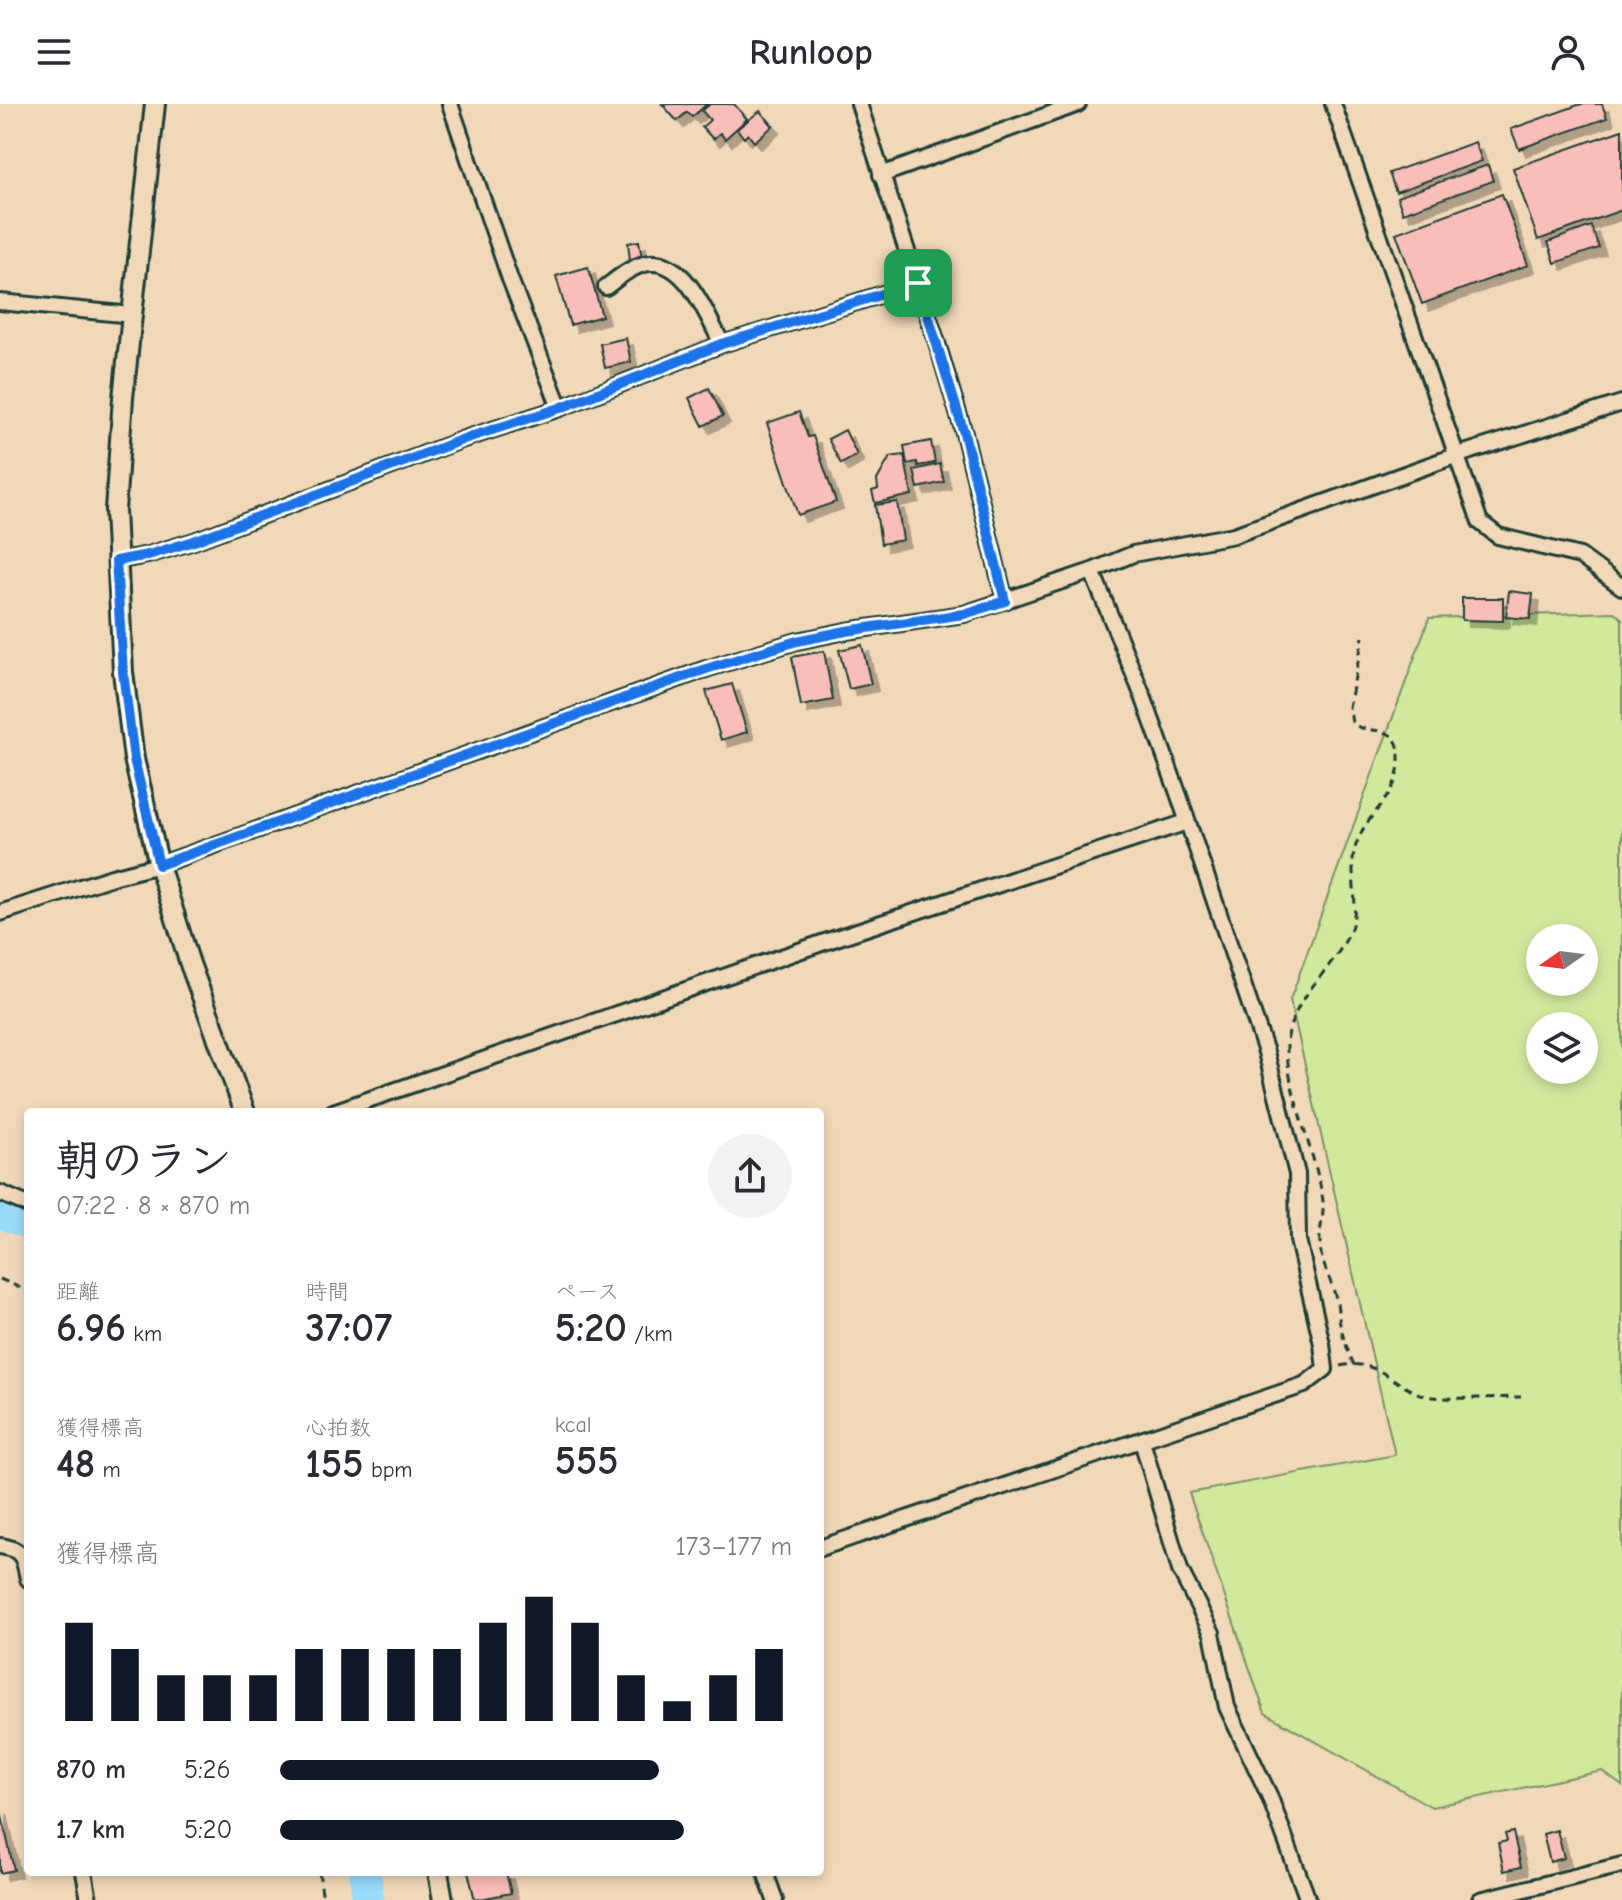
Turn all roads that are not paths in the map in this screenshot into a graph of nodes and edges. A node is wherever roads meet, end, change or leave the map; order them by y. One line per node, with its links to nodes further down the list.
1 (155, 104): 10 (street)
2 (450, 104): 13 (street)
3 (859, 104): 6 (street)
4 (1078, 104): 6 (street)
5 (1333, 104): 14 (street)
6 (881, 175): 7 (street)
7 (918, 283): 11 (street); 18 (street)
8 (606, 287): 11 (street)
9 (0, 302): 10 (street)
10 (132, 315): 15 (street)
11 (722, 344): 13 (street)
12 (1622, 403): 14 (street)
13 (560, 408): 15 (street)
14 (1455, 456): 16 (street); 17 (street)
15 (116, 561): 20 (street)
16 (1092, 571): 18 (street); 19 (street)
17 (1622, 587)
18 (1005, 601): 20 (street)
19 (1187, 822): 23 (street); 26 (street)
20 (159, 865): 21 (street); 22 (street)
21 (0, 913)
22 (244, 1108)
23 (345, 1108)
24 (0, 1193): 25 (street)
25 (24, 1203)
26 (1142, 1441): 28 (street); 38 (street)
27 (0, 1546): 29 (street)
28 (824, 1547)
29 (24, 1555)
30 (1622, 1865): 34 (street)
31 (85, 1876): 35 (street)
32 (439, 1876): 36 (street)
33 (766, 1876): 37 (street)
34 (1534, 1894): 39 (street)
35 (89, 1900)
36 (443, 1900)
37 (775, 1900)
38 (1308, 1900)
39 (1480, 1900)

